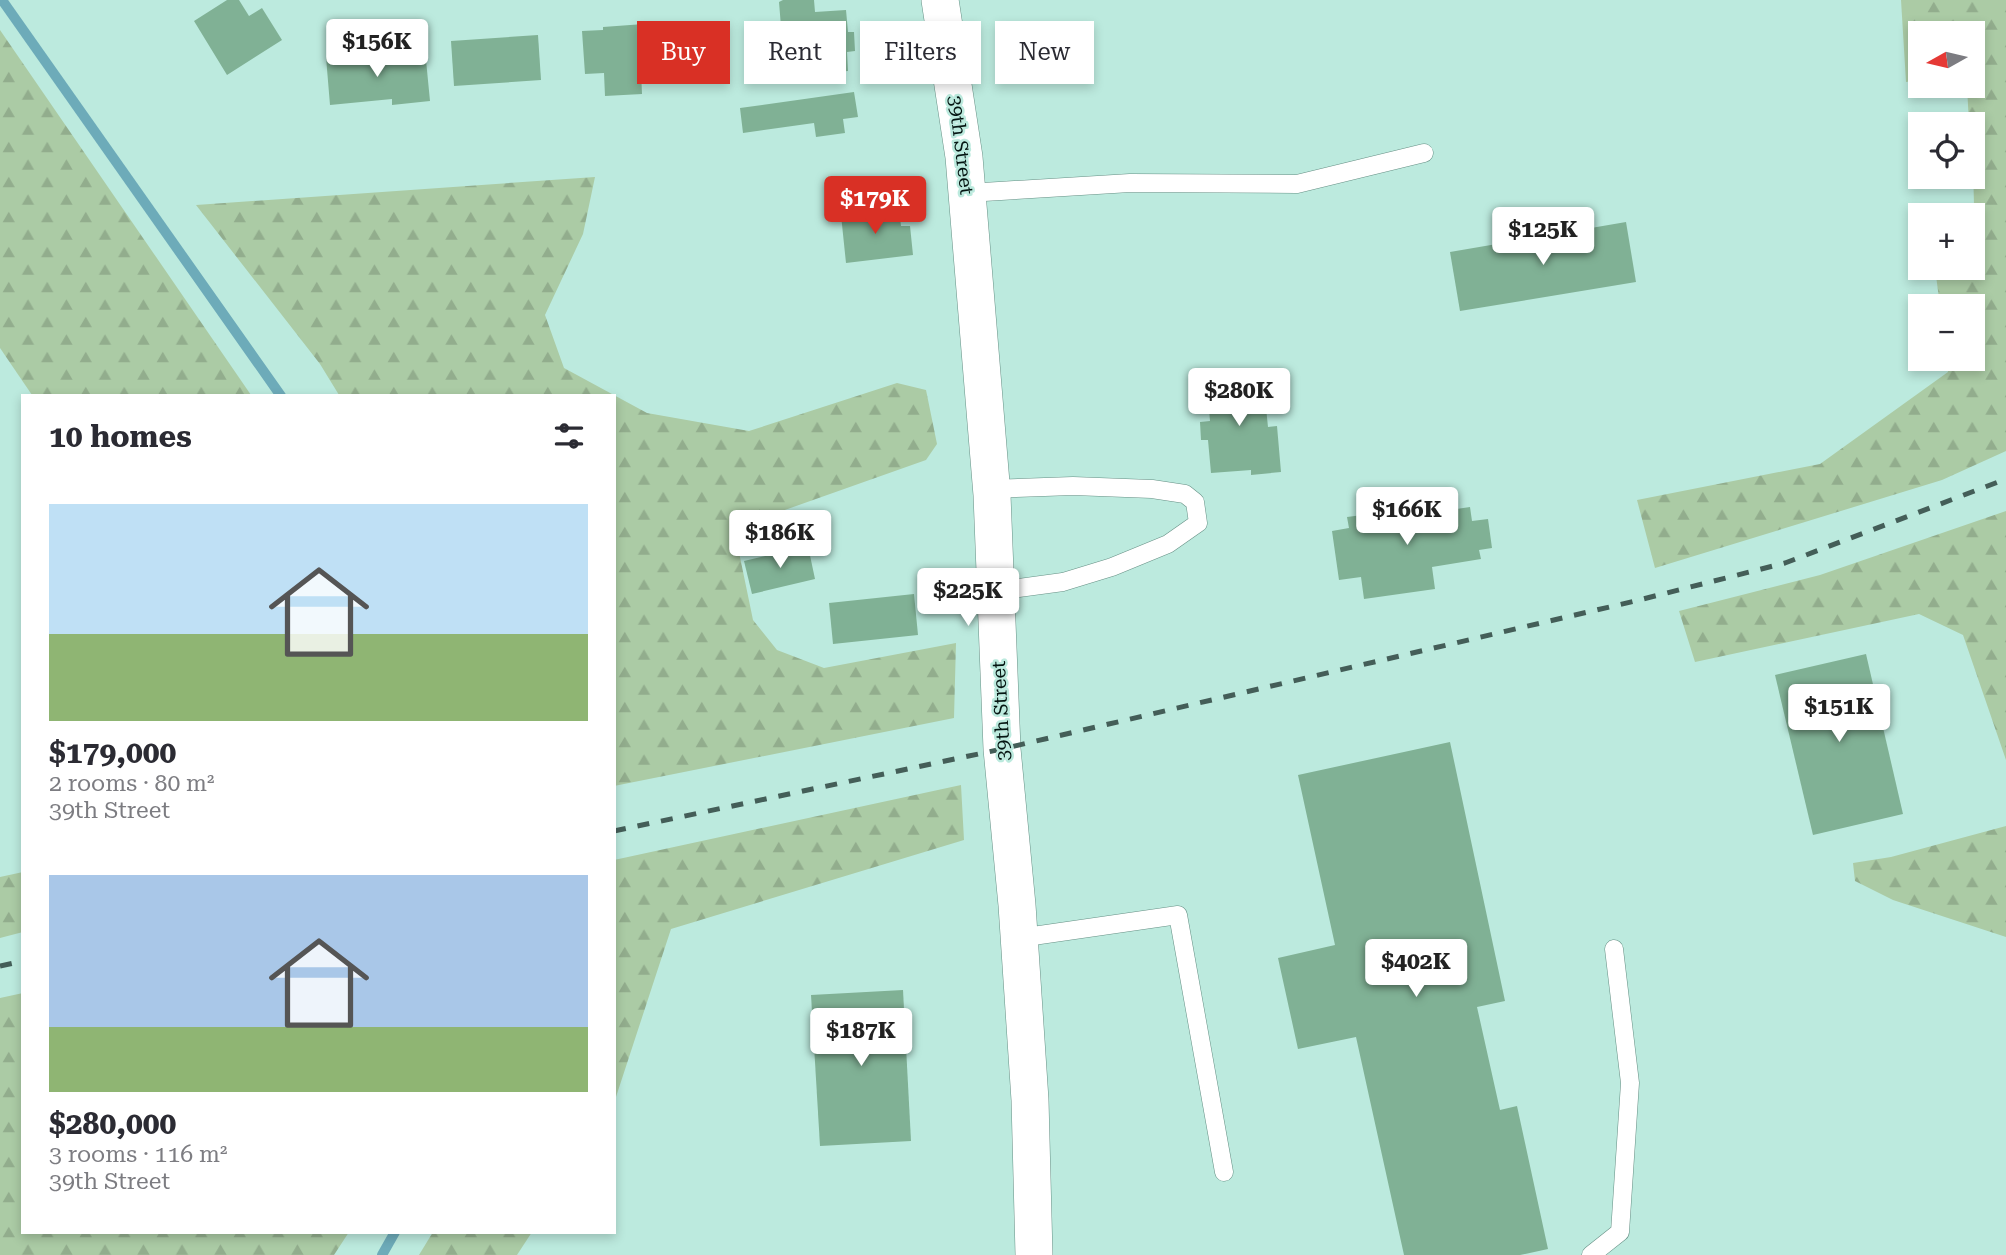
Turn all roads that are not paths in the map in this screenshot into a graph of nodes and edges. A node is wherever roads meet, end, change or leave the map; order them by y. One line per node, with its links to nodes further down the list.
1 (940, 0): 3 (street, 39th Street)
2 (1423, 153): 3 (lane)
3 (967, 194): 4 (street, 39th Street)
4 (992, 489): 5 (street, 39th Street); 5 (lane)
5 (996, 591): 6 (street, 39th Street)
6 (1020, 937): 8 (lane); 9 (street, 39th Street)
7 (1614, 949): 10 (lane)
8 (1224, 1172)
9 (1034, 1255)
10 (1591, 1255)

